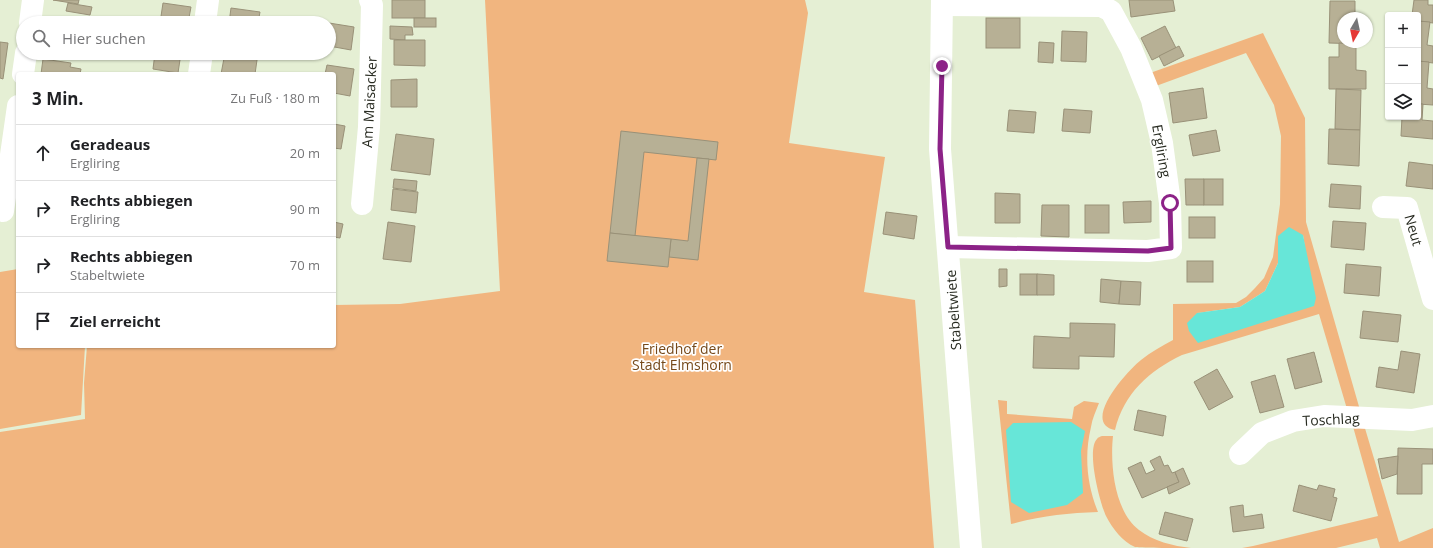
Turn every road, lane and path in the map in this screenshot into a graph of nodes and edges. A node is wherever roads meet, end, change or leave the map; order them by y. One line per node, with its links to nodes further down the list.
1 (33, 0): 5 (street)
2 (208, 0): 6 (street)
3 (370, 0): 12 (street, Am Maisacker)
4 (942, 2): 15 (street, Stabeltwiete); 15 (street, Ergliring)
5 (31, 16)
6 (206, 16)
7 (25, 60): 9 (street)
8 (201, 60): 10 (street)
9 (23, 72)
10 (199, 72)
11 (16, 120): 14 (street)
12 (362, 204)
13 (1383, 207): 16 (street, Neut)
14 (3, 211)
15 (948, 247): 19 (street, Stabeltwiete)
16 (1433, 299)
17 (1433, 416): 18 (street, Toschlag)
18 (1240, 454)
19 (971, 548)

